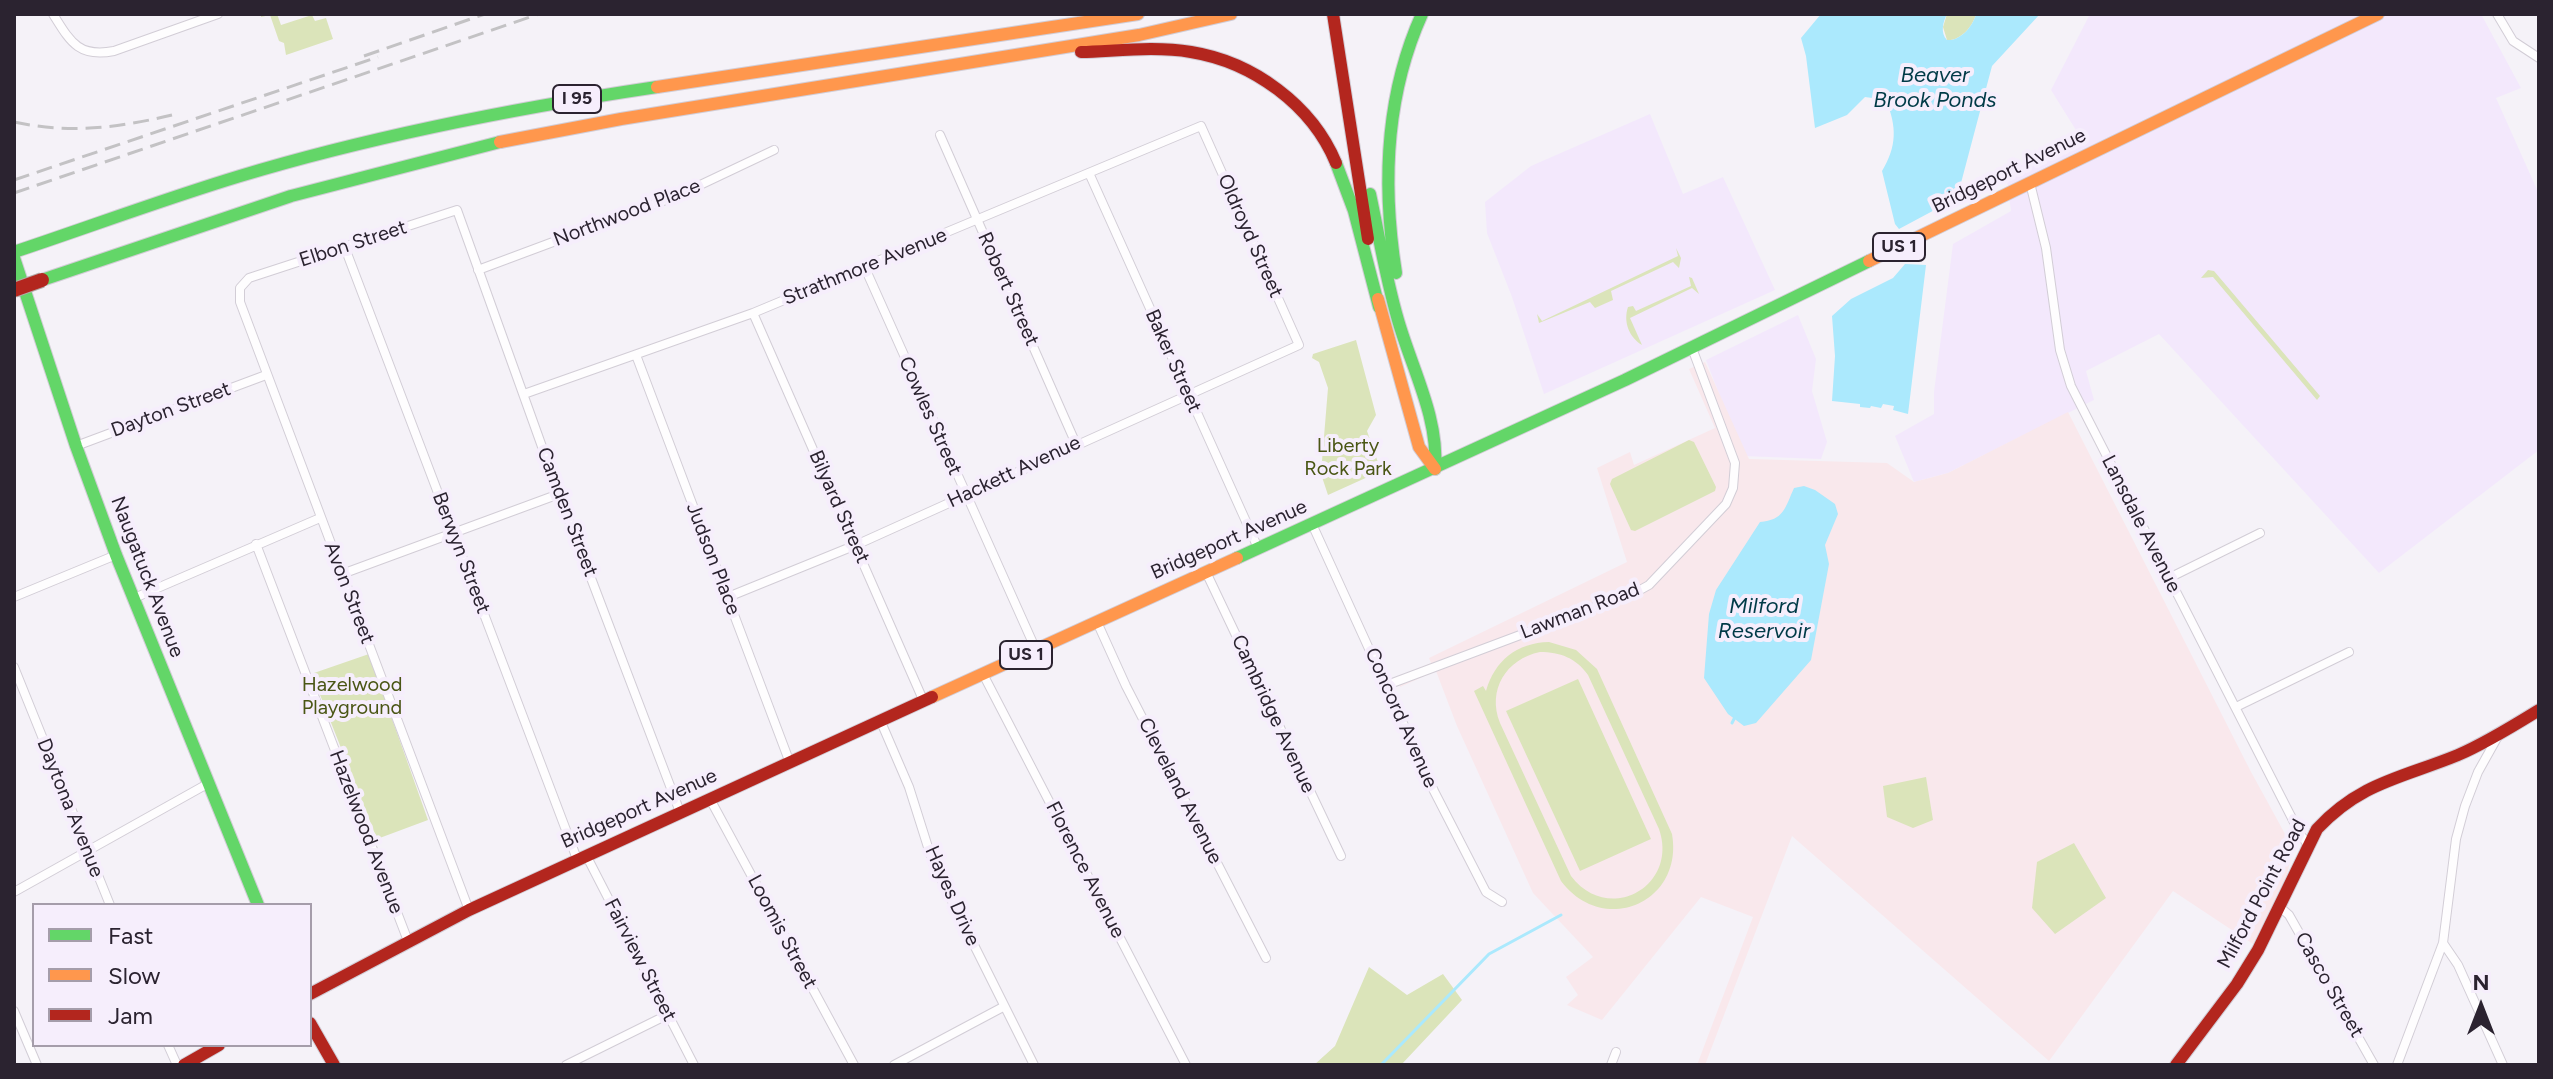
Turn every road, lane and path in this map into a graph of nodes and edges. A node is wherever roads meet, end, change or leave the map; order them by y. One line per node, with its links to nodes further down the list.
1 (53, 14): 2 (street)
2 (218, 14)
3 (1138, 14): 20 (main road, I 95)
4 (1231, 14): 10 (main road, I 95)
5 (1333, 14): 26 (main road)
6 (1341, 14): 31 (main road)
7 (1422, 14): 31 (main road)
8 (2378, 14): 16 (main road, Bridgeport Avenue / US 1)
9 (2497, 14): 11 (street)
10 (1036, 52): 25 (main road, I 95, bridge); 26 (main road)
11 (2539, 58)
12 (1201, 126): 15 (street, Strathmore Avenue); 28 (street, Oldroyd Street)
13 (940, 135): 18 (street, Robert Street)
14 (774, 150): 23 (street, Northwood Place)
15 (1089, 173): 18 (street, Strathmore Avenue); 34 (street, Baker Street)
16 (2030, 183): 29 (main road, Bridgeport Avenue / US 1); 50 (street, Lansdale Avenue)
17 (457, 210): 19 (street, Elbon Street); 23 (street, Camden Street)
18 (977, 221): 22 (street, Strathmore Avenue); 35 (street, Robert Street)
19 (345, 248): 24 (street, Elbon Street); 43 (street, Berwyn Street)
20 (14, 252)
21 (14, 258): 36 (main road, Naugatuck Avenue)
22 (865, 268): 27 (street, Strathmore Avenue); 39 (street, Cowles Street)
23 (478, 270): 33 (street, Camden Street)
24 (249, 278): 32 (street, Avon Street)
25 (14, 290)
26 (1379, 307): 37 (main road)
27 (753, 313): 30 (street, Strathmore Avenue); 45 (street, Bilyard Street)
28 (1299, 345): 34 (street, Hackett Avenue)
29 (1692, 348): 37 (main road, Bridgeport Avenue / US 1); 59 (street, Lawman Road)
30 (636, 355): 33 (street, Strathmore Avenue); 52 (street, Judson Place)
31 (1414, 367): 37 (main road)
32 (266, 375): 36 (street, Dayton Street); 40 (street, Avon Street)
33 (524, 394): 38 (street, Camden Street)
34 (1188, 394): 35 (street, Hackett Avenue); 46 (street, Baker Street)
35 (1076, 444): 39 (street, Hackett Avenue)
36 (76, 446): 47 (main road, Naugatuck Avenue)
37 (1435, 469): 41 (main road, Bridgeport Avenue / US 1)
38 (559, 494): 43 (street); 68 (street, Camden Street)
39 (965, 495): 45 (street, Hackett Avenue); 55 (street, Cowles Street)
40 (320, 518): 44 (street); 49 (street, Avon Street)
41 (1312, 524): 46 (main road, Bridgeport Avenue / US 1); 59 (street, Concord Avenue)
42 (2260, 533): 50 (street)
43 (453, 534): 49 (street); 72 (street, Berwyn Street)
44 (256, 544): 53 (street); 79 (street, Hazelwood Avenue)
45 (856, 545): 52 (street, Hackett Avenue); 60 (street, Bilyard Street)
46 (1258, 548): 48 (main road, Bridgeport Avenue / US 1)
47 (116, 555): 51 (street); 53 (main road, Naugatuck Avenue)
48 (1206, 572): 54 (main road, Bridgeport Avenue / US 1); 71 (street, Cambridge Avenue)
49 (342, 574): 78 (street, Avon Street)
50 (2169, 578): 61 (street, Lansdale Avenue)
51 (14, 597)
52 (728, 597): 65 (street, Judson Place)
53 (132, 599): 66 (main road, Naugatuck Avenue)
54 (1097, 622): 55 (main road, Bridgeport Avenue / US 1); 81 (street, Cleveland Avenue)
55 (1036, 650): 58 (main road, Bridgeport Avenue / US 1)
56 (2349, 652): 61 (street)
57 (14, 667): 70 (street, Daytona Avenue)
58 (983, 674): 60 (main road, Bridgeport Avenue / US 1); 97 (street, Florence Avenue)
59 (1387, 685): 74 (street, Concord Avenue)
60 (924, 702): 63 (main road, Bridgeport Avenue / US 1)
61 (2236, 707): 69 (street, Lansdale Avenue)
62 (2539, 710): 64 (main road, Milford Point Road)
63 (881, 722): 65 (main road, Bridgeport Avenue / US 1); 83 (street, Hayes Drive)
64 (2497, 738): 69 (main road, Milford Point Road); 80 (street)
65 (790, 763): 67 (main road, Bridgeport Avenue / US 1)
66 (209, 783): 70 (street); 76 (main road, Naugatuck Avenue)
67 (710, 799): 68 (main road, Bridgeport Avenue / US 1); 94 (street, Loomis Street)
68 (680, 812): 72 (main road, Bridgeport Avenue / US 1)
69 (2309, 846): 77 (main road, Milford Point Road)
70 (87, 850): 73 (street); 75 (street, Daytona Avenue)
71 (1341, 856)
72 (581, 857): 78 (main road, Bridgeport Avenue / US 1); 85 (street, Fairview Street)
73 (14, 892)
74 (1502, 902)
75 (109, 903)
76 (257, 903)
77 (2281, 908): 99 (main road, Milford Point Road); 100 (street, Casco Street)
78 (469, 910): 79 (main road, Bridgeport Avenue / US 1)
79 (408, 941): 82 (main road, Bridgeport Avenue / US 1)
80 (2443, 943): 101 (street); 102 (street)
81 (1266, 958)
82 (312, 993)
83 (1003, 1007): 95 (street); 96 (street, Hayes Drive)
84 (14, 1011): 89 (street)
85 (667, 1015): 92 (street); 93 (street, Fairview Street)
86 (312, 1026): 91 (main road)
87 (216, 1047): 90 (main road)
88 (1616, 1052): 98 (street)
89 (37, 1065)
90 (184, 1065)
91 (334, 1065)
92 (566, 1065)
93 (694, 1065)
94 (854, 1065)
95 (894, 1065)
96 (1034, 1065)
97 (1186, 1065)
98 (1611, 1065)
99 (2176, 1065)
100 (2374, 1065)
101 (2397, 1065)
102 (2503, 1065)

